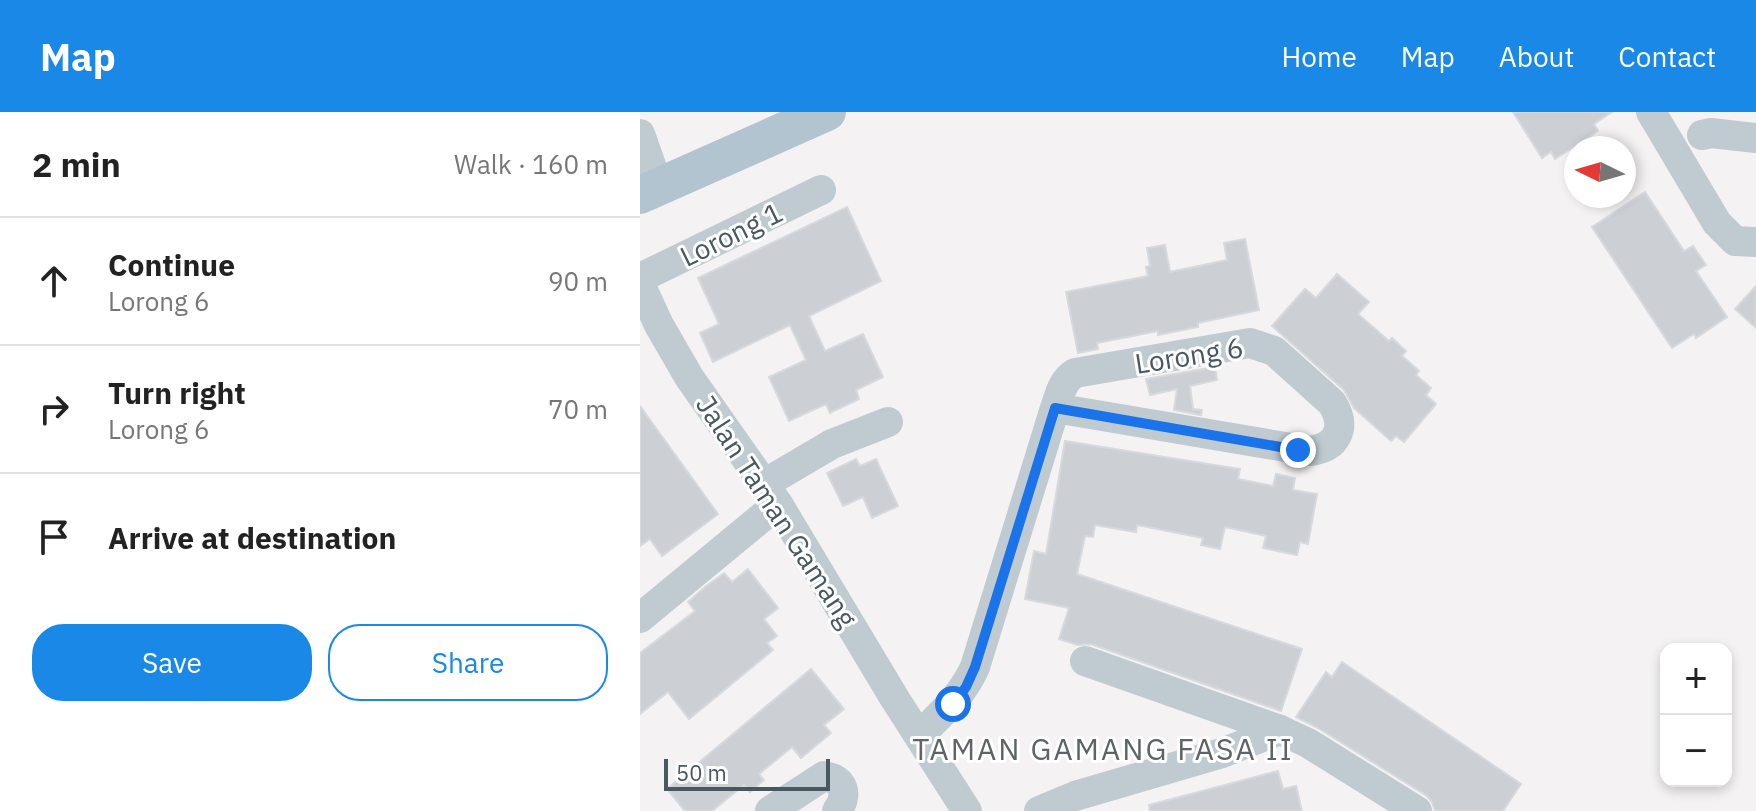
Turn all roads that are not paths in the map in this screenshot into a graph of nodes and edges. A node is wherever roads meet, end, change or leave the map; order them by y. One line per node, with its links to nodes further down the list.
1 (827, 112): 6 (main road)
2 (1651, 112): 8 (street)
3 (640, 134): 6 (street)
4 (1702, 135): 5 (street)
5 (1756, 138)
6 (649, 190)
7 (821, 190): 9 (street, Lorong 1)
8 (1756, 242)
9 (640, 278)
10 (640, 284): 13 (street, Jalan Taman Gamang)
11 (1055, 408): 11 (street, Lorong 6); 17 (street, Lorong 6)
12 (888, 422): 13 (street)
13 (771, 494): 14 (street); 17 (street, Jalan Taman Gamang)
14 (640, 618)
15 (1085, 661): 16 (street)
16 (1280, 730): 21 (street); 22 (street)
17 (920, 735): 20 (street, Jalan Taman Gamang)
18 (770, 811): 19 (street)
19 (837, 811)
20 (967, 811)
21 (1039, 811)
22 (1417, 811)

